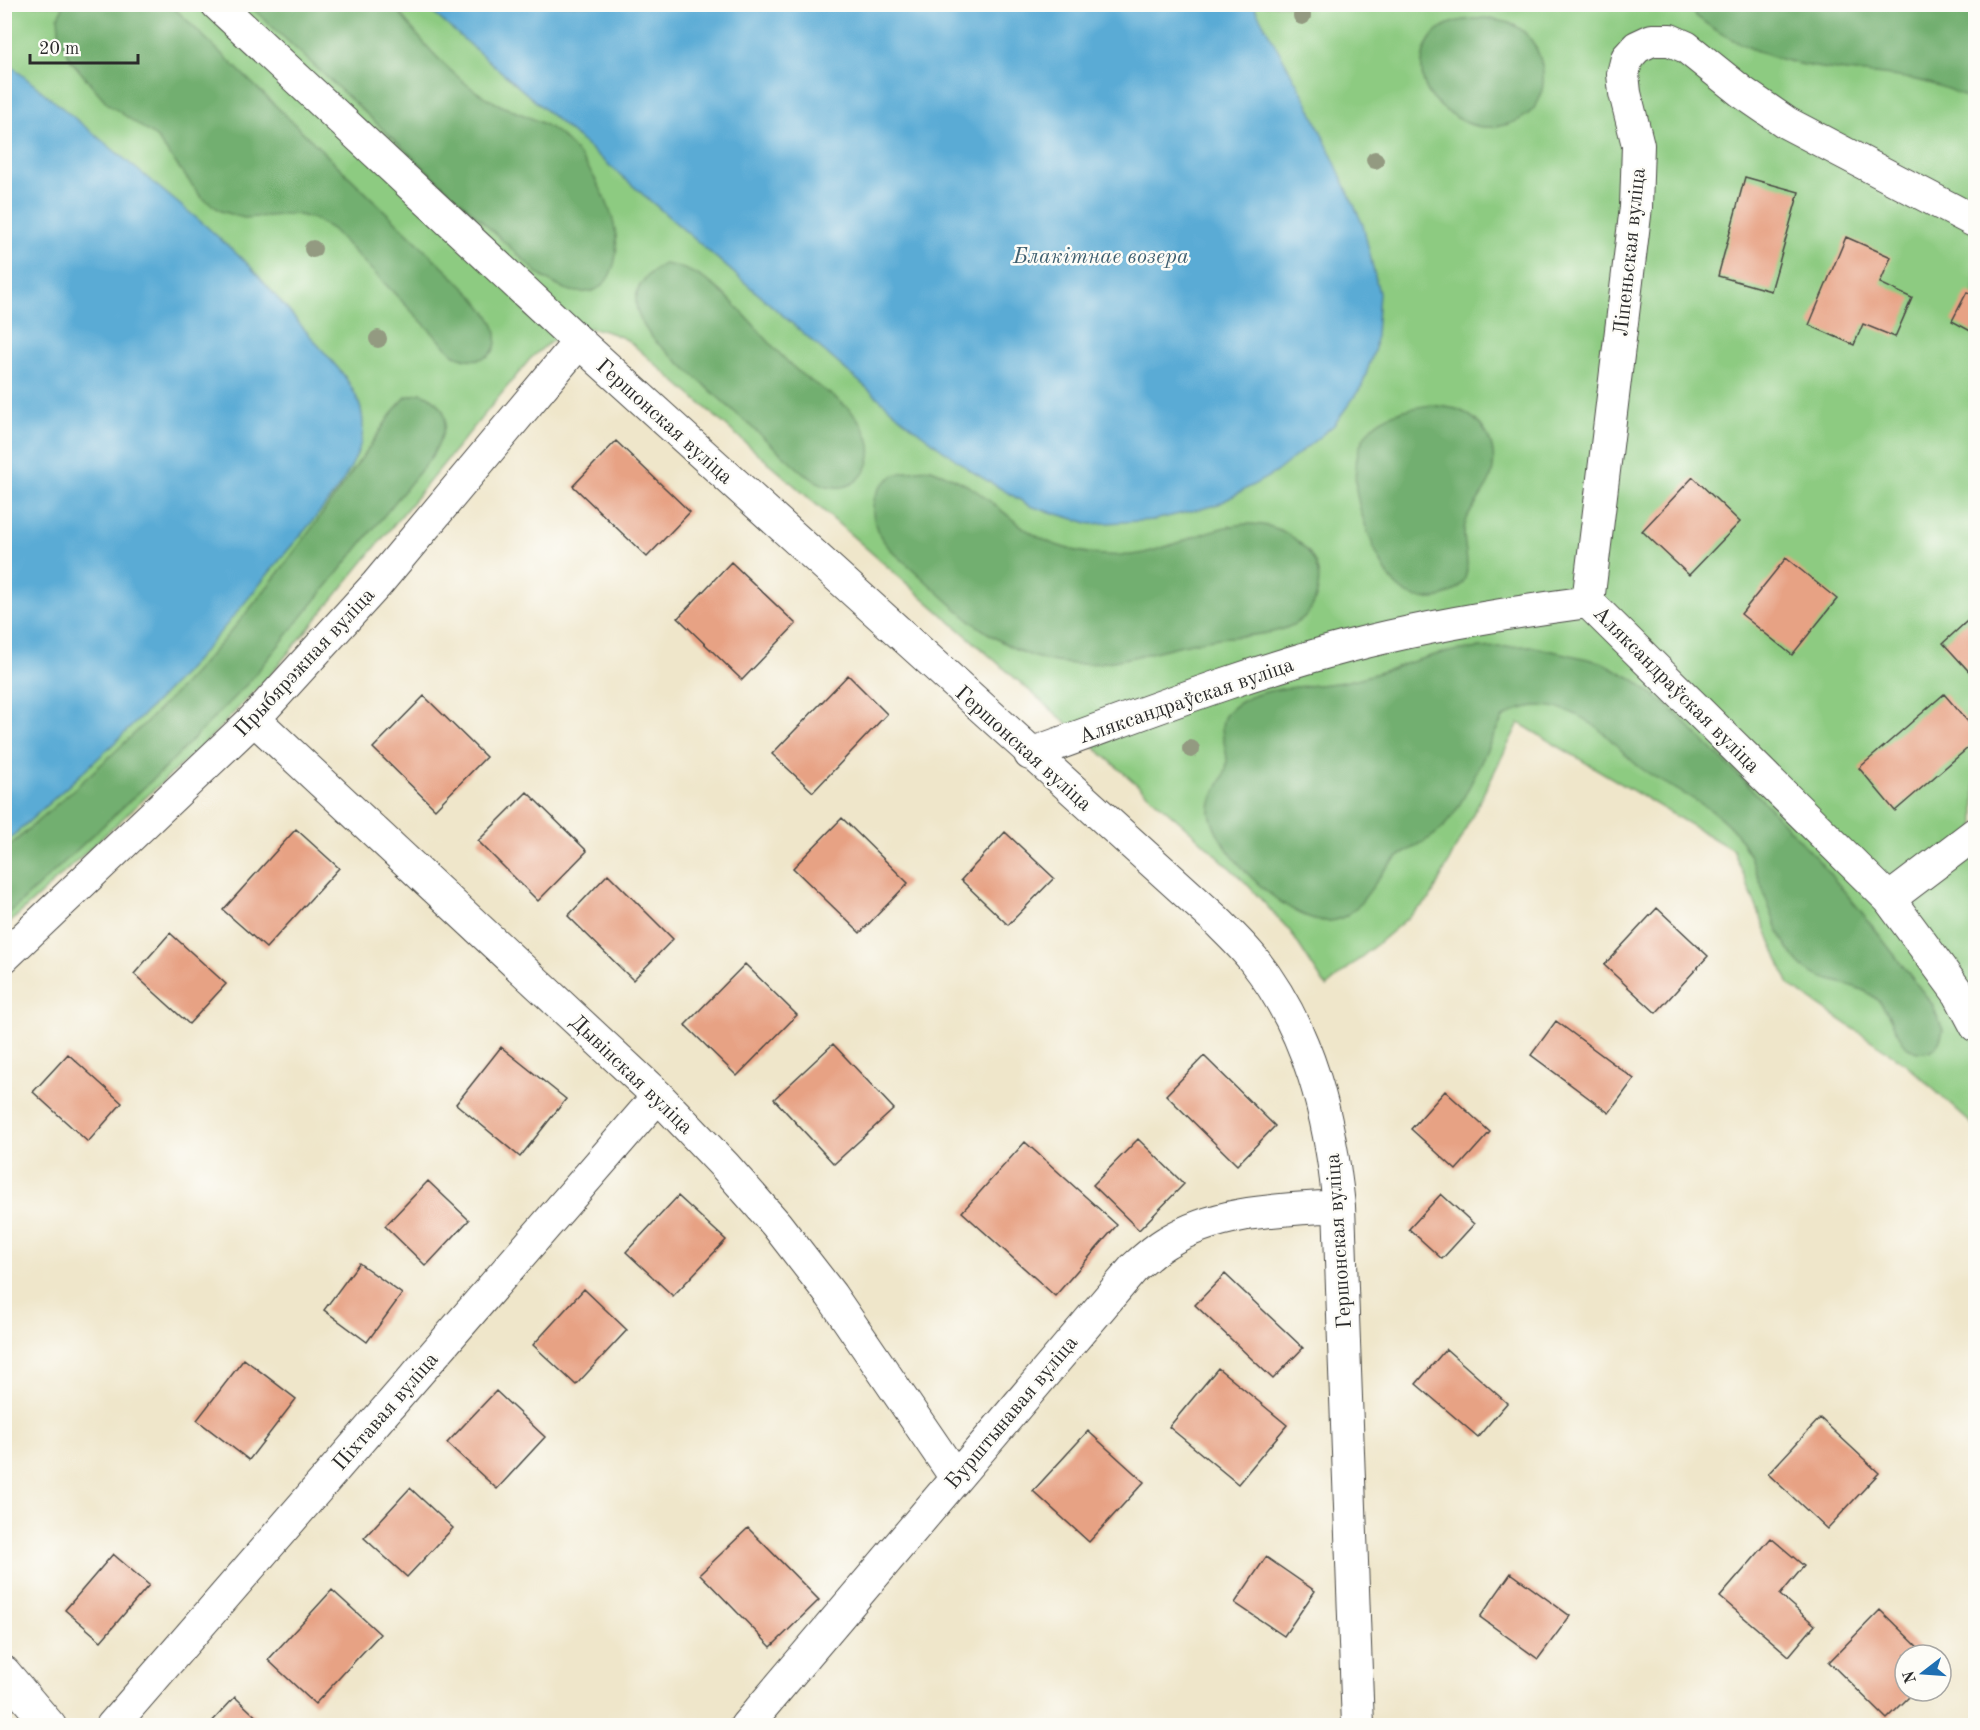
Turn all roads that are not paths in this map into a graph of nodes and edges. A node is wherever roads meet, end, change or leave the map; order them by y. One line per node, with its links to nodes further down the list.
1 (218, 4): 3 (street, Гершонская вуліца)
2 (1976, 222): 4 (street, Ліпеньская вуліца)
3 (579, 342): 5 (street, Прыбярэжная вуліца); 6 (street, Гершонская вуліца)
4 (1588, 602): 6 (street, Аляксандраўская вуліца); 8 (street, Аляксандраўская вуліца)
5 (254, 719): 9 (street, Прыбярэжная вуліца); 11 (street, Дывінская вуліца)
6 (1030, 754): 12 (street, Гершонская вуліца)
7 (1976, 833): 8 (street)
8 (1889, 899): 10 (street, Аляксандраўская вуліца)
9 (4, 957)
10 (1976, 1026)
11 (658, 1096): 13 (street, Дывінская вуліца); 16 (street, Піхтавая вуліца)
12 (1340, 1206): 13 (street, Бурштынавая вуліца); 18 (street, Гершонская вуліца)
13 (956, 1479): 17 (street, Бурштынавая вуліца)
14 (4, 1672): 15 (street)
15 (50, 1725)
16 (112, 1725)
17 (746, 1725)
18 (1358, 1725)

